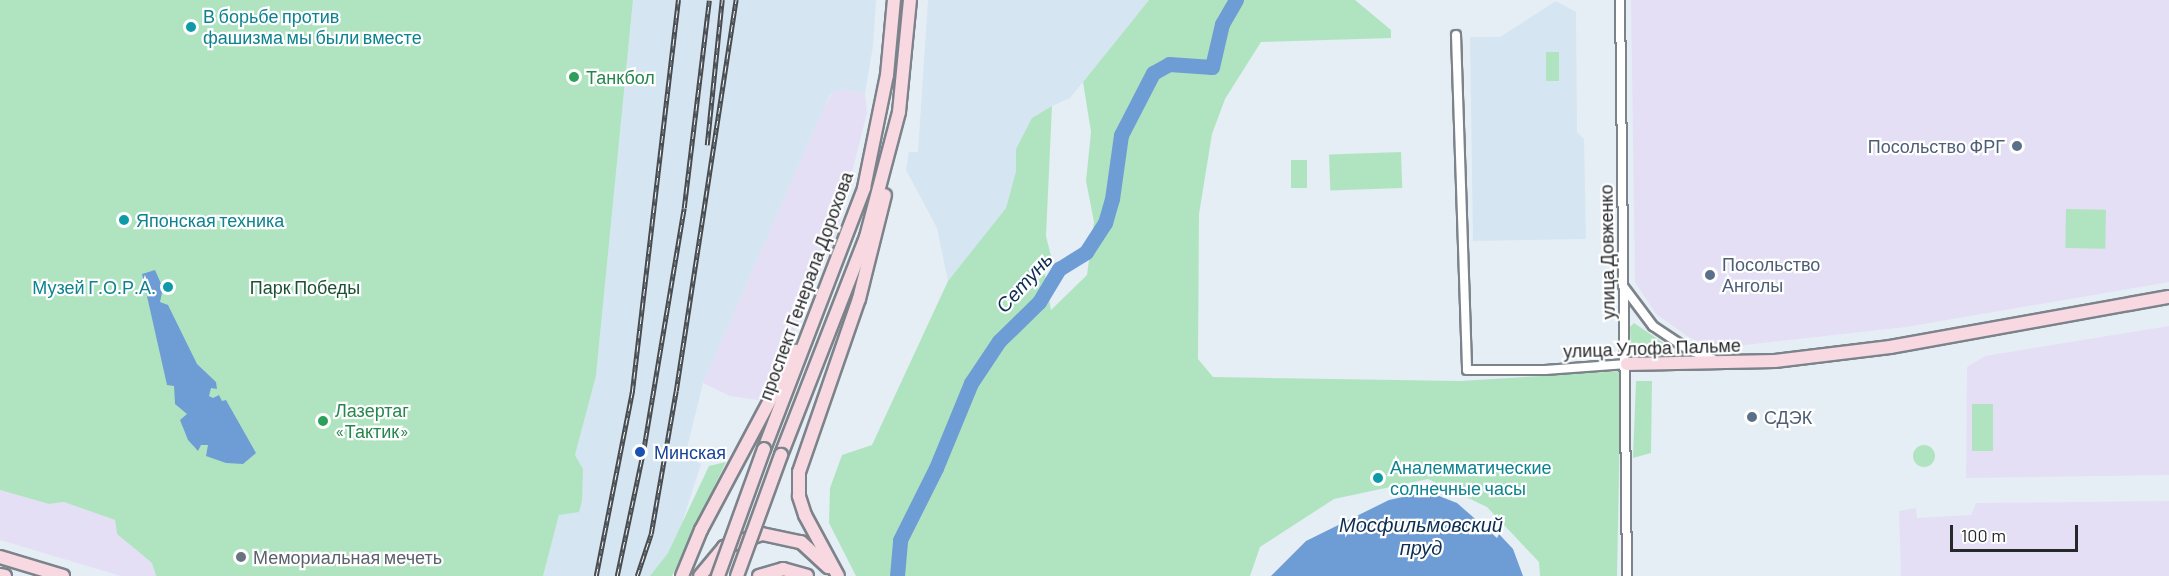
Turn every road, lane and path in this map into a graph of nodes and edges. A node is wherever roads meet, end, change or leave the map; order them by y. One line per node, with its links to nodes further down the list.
1 (894, 0): 7 (main road, проспект Генерала Дорохова)
2 (910, 0): 5 (main road, проспект Генерала Дорохова)
3 (1620, 0): 6 (street, улица Довженко)
4 (1456, 35): 9 (street, улица Улофа Пальме)
5 (889, 154): 18 (main road, проспект Генерала Дорохова, bridge); 22 (main road)
6 (1623, 285): 9 (street, улица Довженко); 10 (street)
7 (824, 296): 15 (main road); 17 (main road, проспект Генерала Дорохова, bridge)
8 (2169, 297): 10 (main road, улица Улофа Пальме)
9 (1627, 364): 10 (main road, улица Улофа Пальме); 23 (street, улица Довженко)
10 (1730, 364)
11 (0, 557): 14 (main road)
12 (0, 575): 13 (main road)
13 (5, 576)
14 (63, 576)
15 (682, 576)
16 (700, 576): 21 (main road)
17 (718, 576)
18 (737, 576)
19 (759, 576): 20 (main road)
20 (807, 576)
21 (833, 576)
22 (838, 576)
23 (1627, 576)

